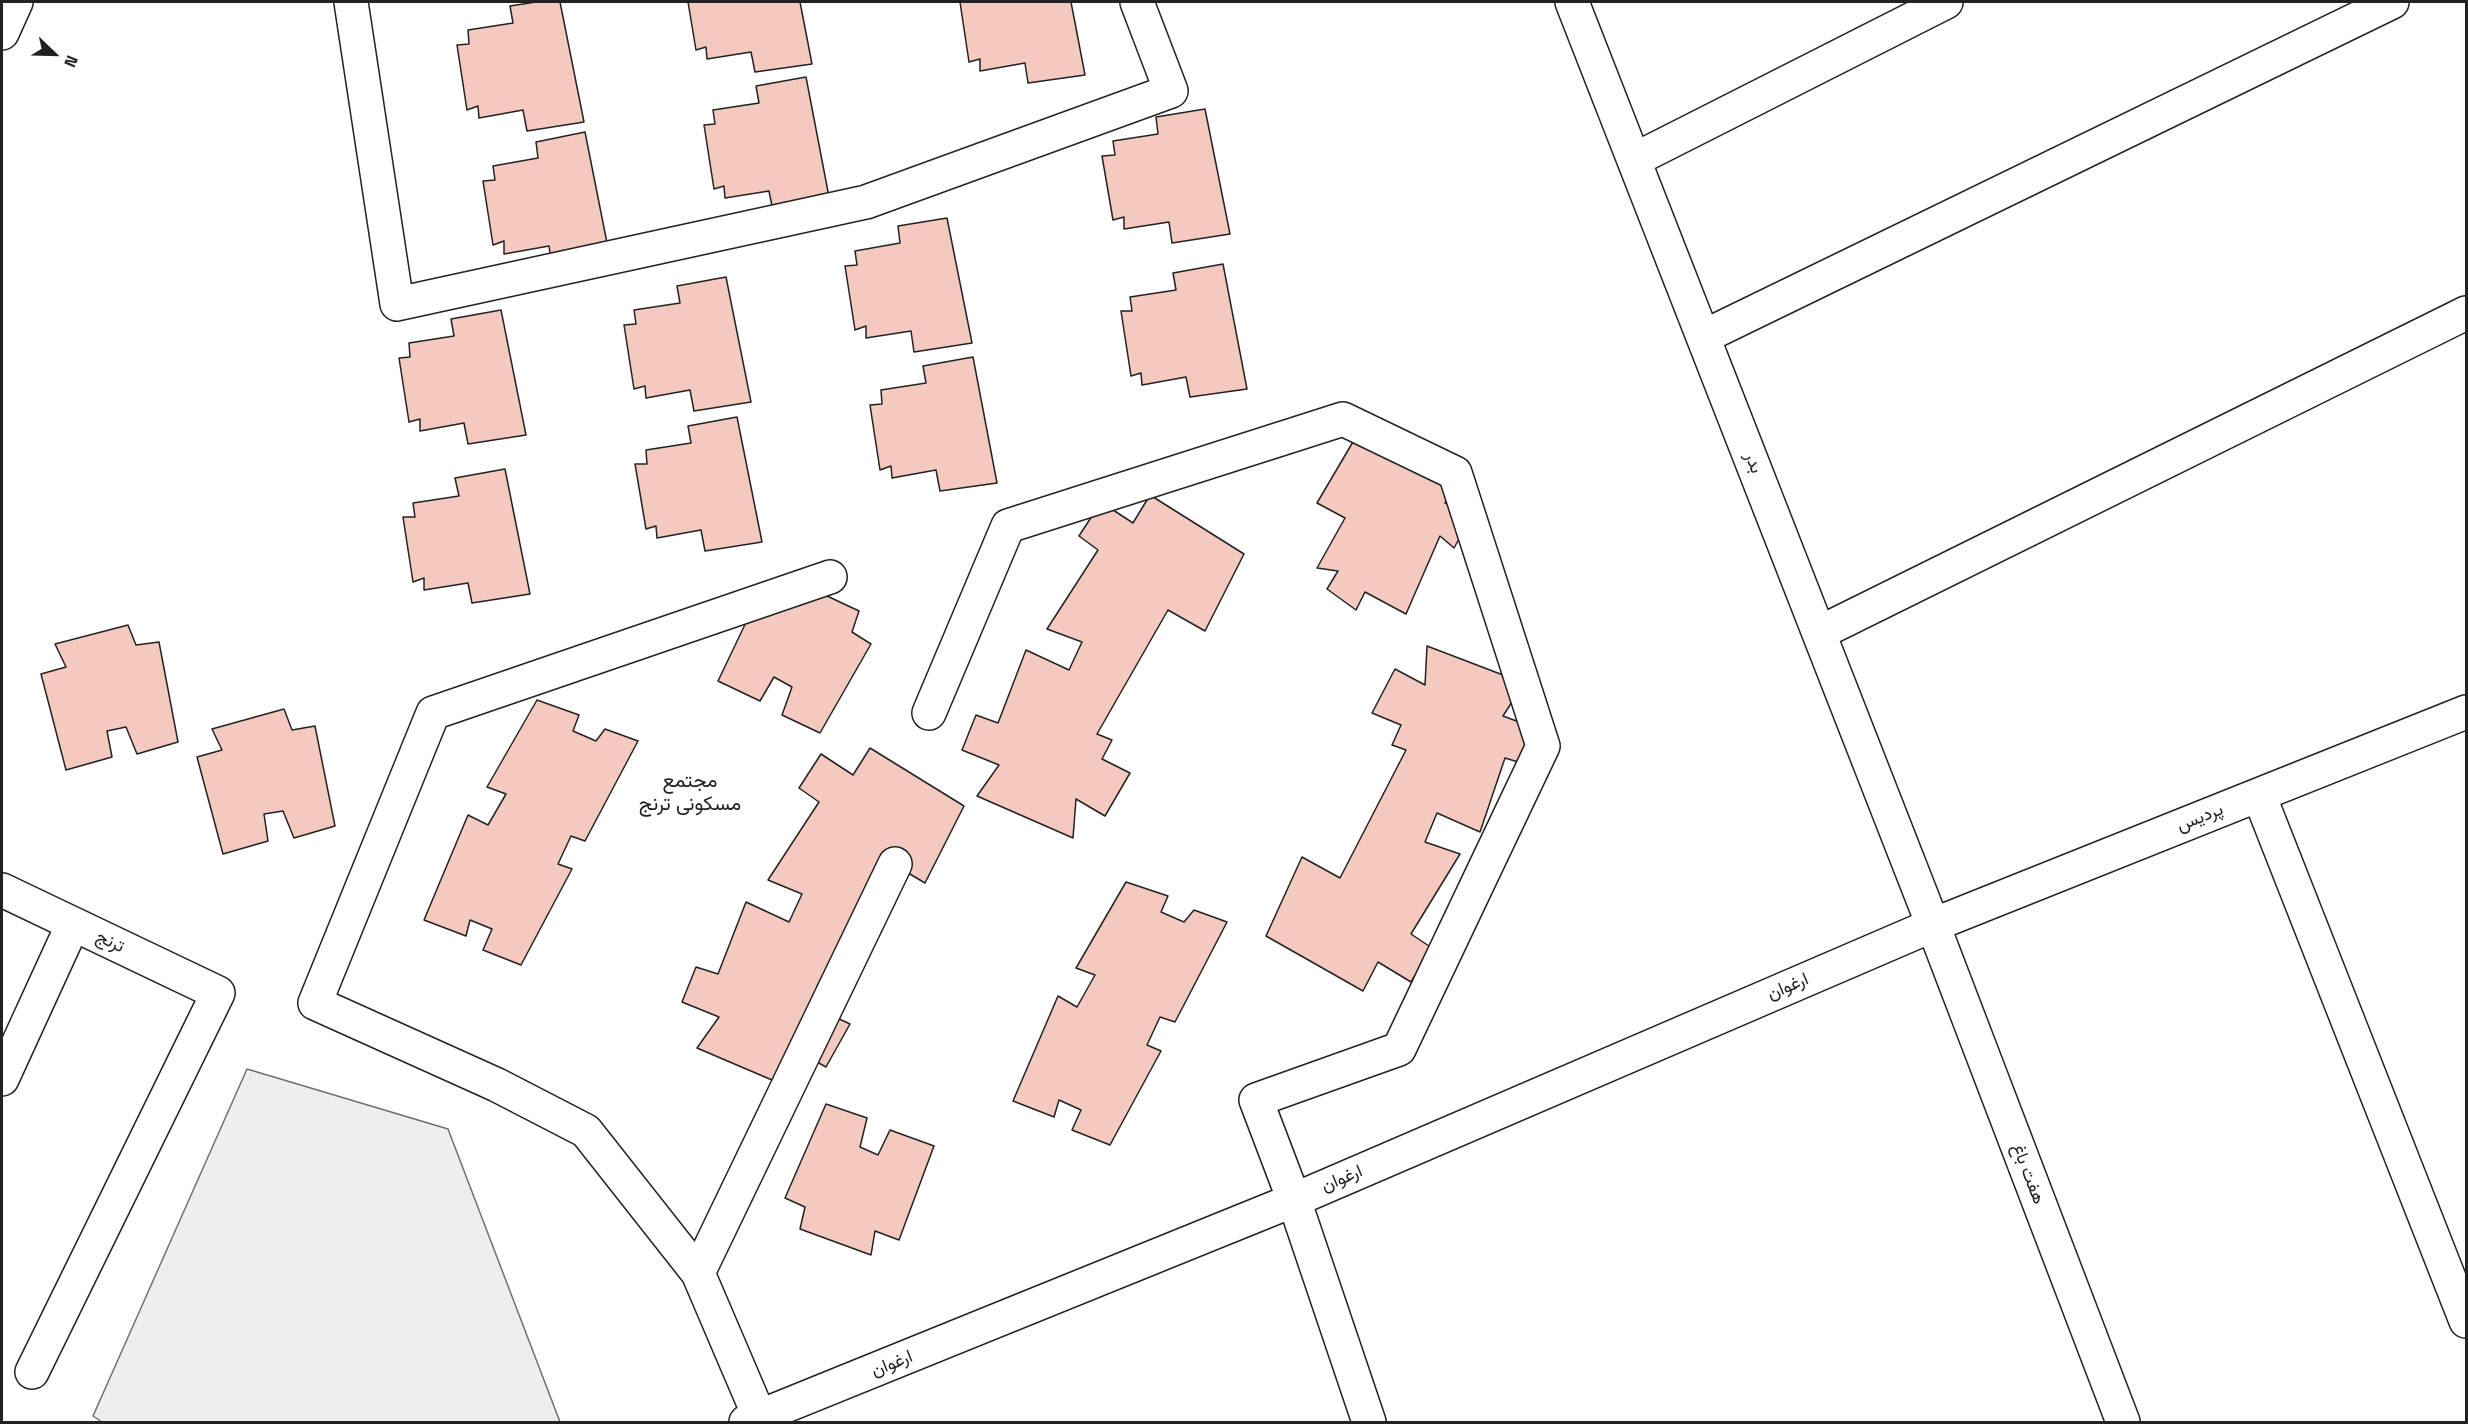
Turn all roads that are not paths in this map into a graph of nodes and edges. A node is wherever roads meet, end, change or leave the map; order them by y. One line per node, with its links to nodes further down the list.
1 (16, 2): 7 (street)
2 (351, 2): 3 (street)
3 (1137, 2)
4 (1572, 2): 8 (street, بدر)
5 (1946, 2): 8 (street)
6 (2392, 2): 10 (street)
7 (2, 33)
8 (1634, 160): 10 (street, بدر)
9 (2466, 313): 12 (street)
10 (1703, 337): 12 (street, بدر)
11 (830, 577): 22 (street)
12 (1819, 633): 19 (street, بدر)
13 (2466, 712): 15 (street, پردیس)
14 (929, 713): 21 (street)
15 (2259, 795): 19 (street, پردیس); 23 (street)
16 (895, 864): 22 (street)
17 (2, 890): 18 (street, ترنج)
18 (73, 924): 20 (street); 24 (street, ترنج)
19 (1933, 925): 21 (street, ارغوان); 27 (street, هفت باغ)
20 (2, 1079)
21 (1294, 1200): 25 (street, ارغوان); 26 (street)
22 (698, 1274): 25 (street)
23 (2466, 1321)
24 (32, 1372)
25 (753, 1420)
26 (1369, 1422)
27 (2123, 1422)

